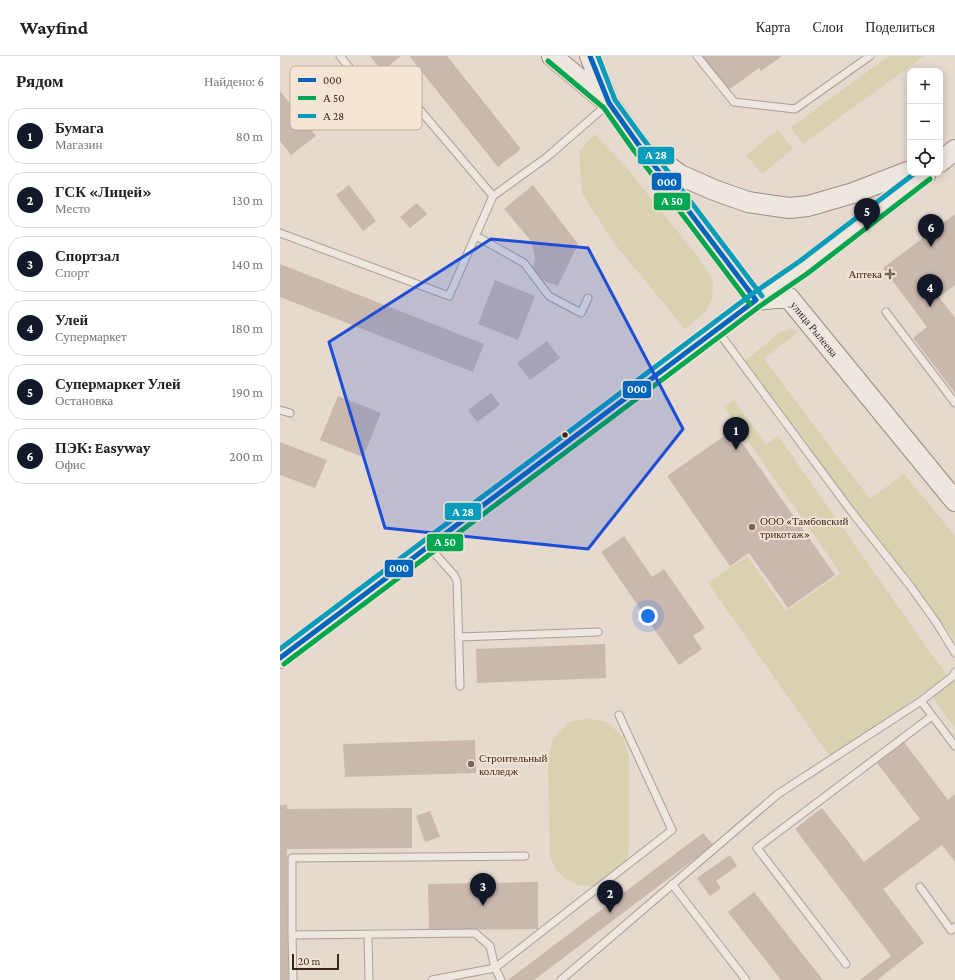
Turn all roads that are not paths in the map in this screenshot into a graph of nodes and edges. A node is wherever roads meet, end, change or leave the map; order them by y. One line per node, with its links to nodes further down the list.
1 (340, 56): 6 (lane)
2 (552, 56): 7 (main road)
3 (590, 56): 7 (main road)
4 (696, 56): 5 (lane)
5 (870, 56)
6 (348, 66)
7 (609, 103): 9 (main road); 12 (lane)
8 (422, 112): 12 (lane)
9 (638, 144): 10 (main road); 16 (main road)
10 (907, 172)
11 (922, 176): 16 (main road)
12 (493, 196): 14 (lane)
13 (280, 233): 14 (lane)
14 (476, 236): 15 (lane)
15 (588, 298)
16 (756, 300): 18 (main road); 22 (main road, улица Рылеева)
17 (886, 312): 19 (lane)
18 (717, 329): 23 (main road); 26 (lane)
19 (955, 403)
20 (280, 410): 21 (lane)
21 (290, 413)
22 (954, 498)
23 (429, 546): 25 (lane); 27 (main road)
24 (598, 632): 25 (lane)
25 (458, 637): 29 (lane)
26 (955, 653)
27 (280, 658)
28 (955, 672): 30 (lane)
29 (460, 686)
30 (921, 701): 32 (lane); 35 (lane)
31 (619, 715): 41 (lane)
32 (932, 716): 33 (lane); 40 (lane)
33 (955, 746)
34 (525, 856): 39 (lane)
35 (672, 884): 46 (lane); 47 (lane)
36 (920, 888): 37 (lane)
37 (955, 927)
38 (368, 934): 39 (lane); 41 (lane); 43 (lane)
39 (292, 935): 42 (lane)
40 (846, 964)
41 (495, 968): 44 (lane); 45 (lane)
42 (293, 980)
43 (369, 980)
44 (432, 980)
45 (501, 980)
46 (561, 980)
47 (746, 980)

